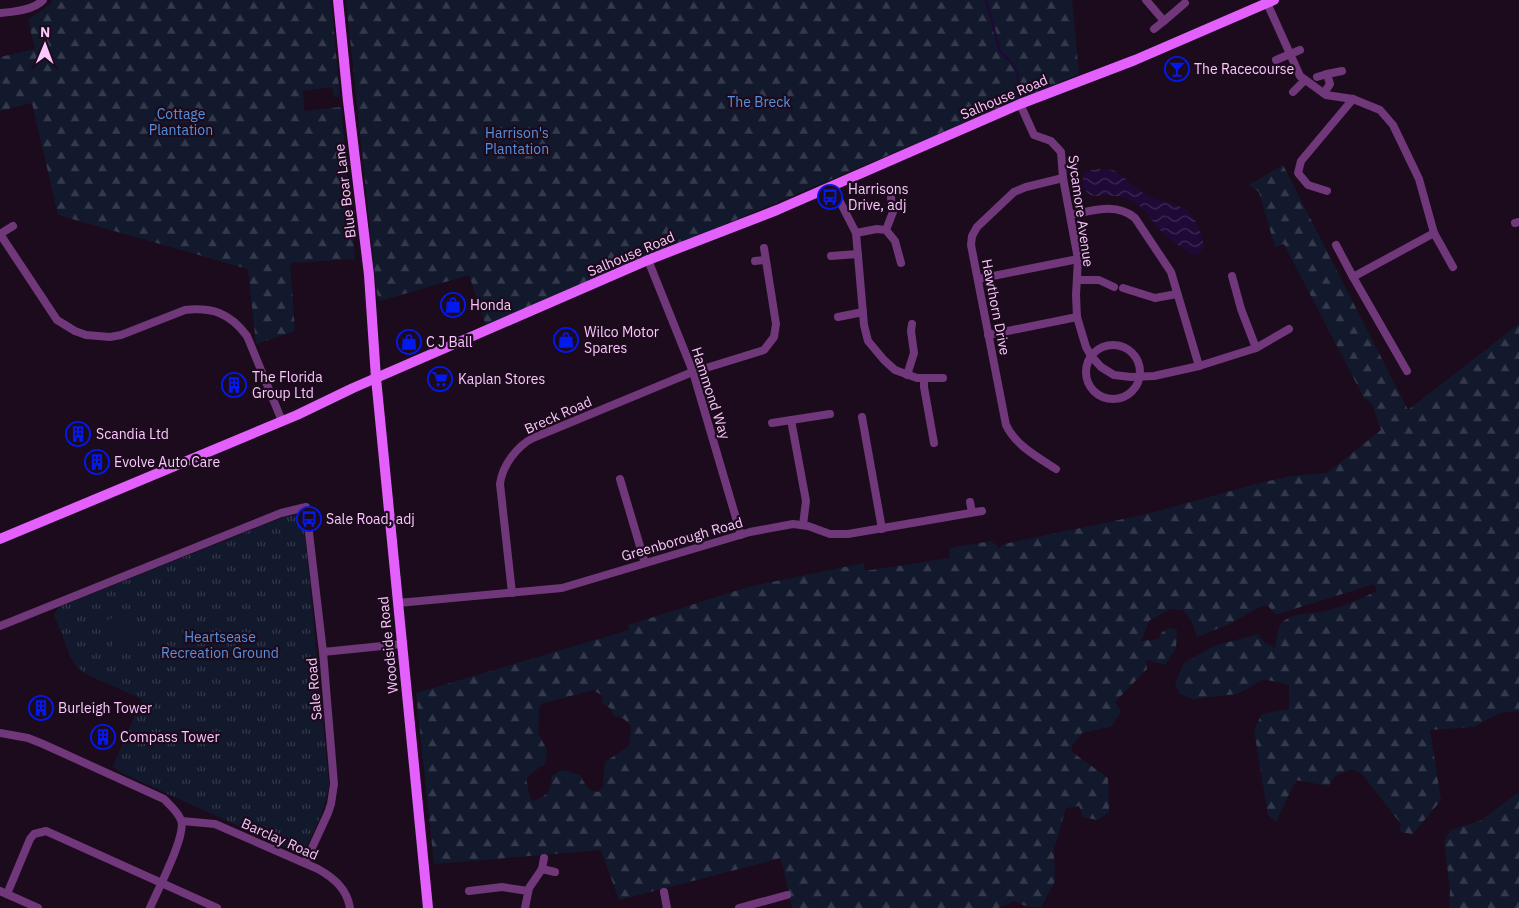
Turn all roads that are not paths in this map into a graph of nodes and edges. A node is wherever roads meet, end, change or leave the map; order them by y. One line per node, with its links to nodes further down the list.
1 (44, 0): 6 (street)
2 (338, 0): 60 (street, Blue Boar Lane)
3 (1146, 0): 7 (street)
4 (1269, 1): 10 (street); 19 (street, Salhouse Road)
5 (1185, 3): 7 (street)
6 (0, 13)
7 (1164, 21): 8 (street)
8 (1154, 29)
9 (1300, 50): 10 (street)
10 (1290, 54): 11 (street); 15 (street)
11 (1276, 60)
12 (1342, 70): 13 (street)
13 (1327, 74): 14 (street); 17 (street)
14 (1318, 77)
15 (1305, 80): 16 (street); 17 (street)
16 (1293, 92)
17 (1324, 93): 18 (street)
18 (1353, 99): 22 (street); 28 (street)
19 (1020, 104): 20 (street, Sycamore Avenue); 21 (street, Salhouse Road)
20 (1063, 178): 24 (street, Sycamore Avenue); 42 (street, Hawthorn Drive)
21 (832, 186): 27 (street); 35 (street, Salhouse Road)
22 (1327, 191)
23 (891, 198): 26 (street)
24 (1070, 214): 34 (street, Sycamore Avenue); 46 (street)
25 (13, 226): 29 (street)
26 (886, 230): 27 (street); 38 (street)
27 (856, 232): 32 (street)
28 (1434, 233): 39 (street); 41 (street)
29 (0, 234): 67 (street)
30 (1336, 245): 41 (street)
31 (764, 248): 36 (street)
32 (858, 254): 33 (street); 47 (street)
33 (831, 256)
34 (1078, 259): 42 (street); 43 (street, Sycamore Avenue)
35 (648, 260): 58 (street, Hammond Way); 60 (street, Salhouse Road)
36 (766, 260): 37 (street); 58 (street, Breck Road)
37 (755, 261)
38 (901, 263)
39 (1454, 267)
40 (1232, 276): 53 (street)
41 (1354, 277): 57 (street)
42 (978, 279): 52 (street, Hawthorn Drive)
43 (1077, 280): 44 (street, Sycamore Avenue); 49 (street, Sycamore Avenue)
44 (1114, 287)
45 (1124, 288): 46 (street)
46 (1177, 294): 55 (street)
47 (863, 312): 48 (street); 59 (street)
48 (838, 317)
49 (1077, 317): 52 (street); 54 (street, Sycamore Avenue)
50 (912, 324): 59 (street)
51 (1289, 328): 53 (street, Sycamore Avenue)
52 (988, 335): 70 (street, Hawthorn Drive)
53 (1256, 348): 55 (street, Sycamore Avenue)
54 (1091, 356): 62 (street, Sycamore Avenue); 62 (street); 62 (street)
55 (1199, 366): 62 (street, Sycamore Avenue)
56 (932, 369): 63 (street)
57 (1407, 371)
58 (693, 372): 77 (street, Hammond Way); 80 (street, Breck Road)
59 (907, 375): 63 (street)
60 (376, 378): 67 (street, Salhouse Road); 81 (street, Woodside Road)
61 (943, 378): 63 (street)
62 (1140, 378)
63 (928, 379): 69 (street)
64 (830, 414): 66 (street)
65 (862, 417): 76 (street)
66 (792, 420): 68 (street); 75 (street)
67 (282, 421): 78 (street, Salhouse Road)
68 (772, 423)
69 (934, 443)
70 (1056, 469)
71 (620, 479): 79 (street)
72 (970, 502): 74 (street)
73 (982, 510): 74 (street, Greenborough Road)
74 (972, 512): 76 (street, Greenborough Road)
75 (803, 525): 76 (street, Greenborough Road); 77 (street, Greenborough Road)
76 (882, 529)
77 (740, 536): 79 (street, Greenborough Road)
78 (0, 539)
79 (646, 563): 80 (street, Greenborough Road)
80 (512, 593): 81 (street, Greenborough Road)
81 (398, 603): 83 (street, Woodside Road)
82 (0, 626): 84 (street, Sale Road)
83 (402, 644): 84 (street); 102 (street, Woodside Road)
84 (323, 652): 88 (street, Sale Road)
85 (0, 734): 86 (street)
86 (182, 821): 88 (street, Barclay Road); 91 (street)
87 (544, 858): 89 (street)
88 (305, 864): 101 (street, Barclay Road)
89 (542, 869): 90 (street); 93 (street)
90 (555, 872)
91 (160, 883): 94 (street); 99 (street); 100 (street)
92 (469, 891): 93 (street)
93 (528, 891): 103 (street)
94 (4, 892): 98 (street)
95 (664, 892): 104 (street)
96 (787, 895): 97 (street)
97 (754, 906): 105 (street)
98 (38, 908)
99 (150, 908)
100 (217, 908)
101 (350, 908)
102 (428, 908)
103 (525, 908)
104 (668, 908)
105 (740, 908)

